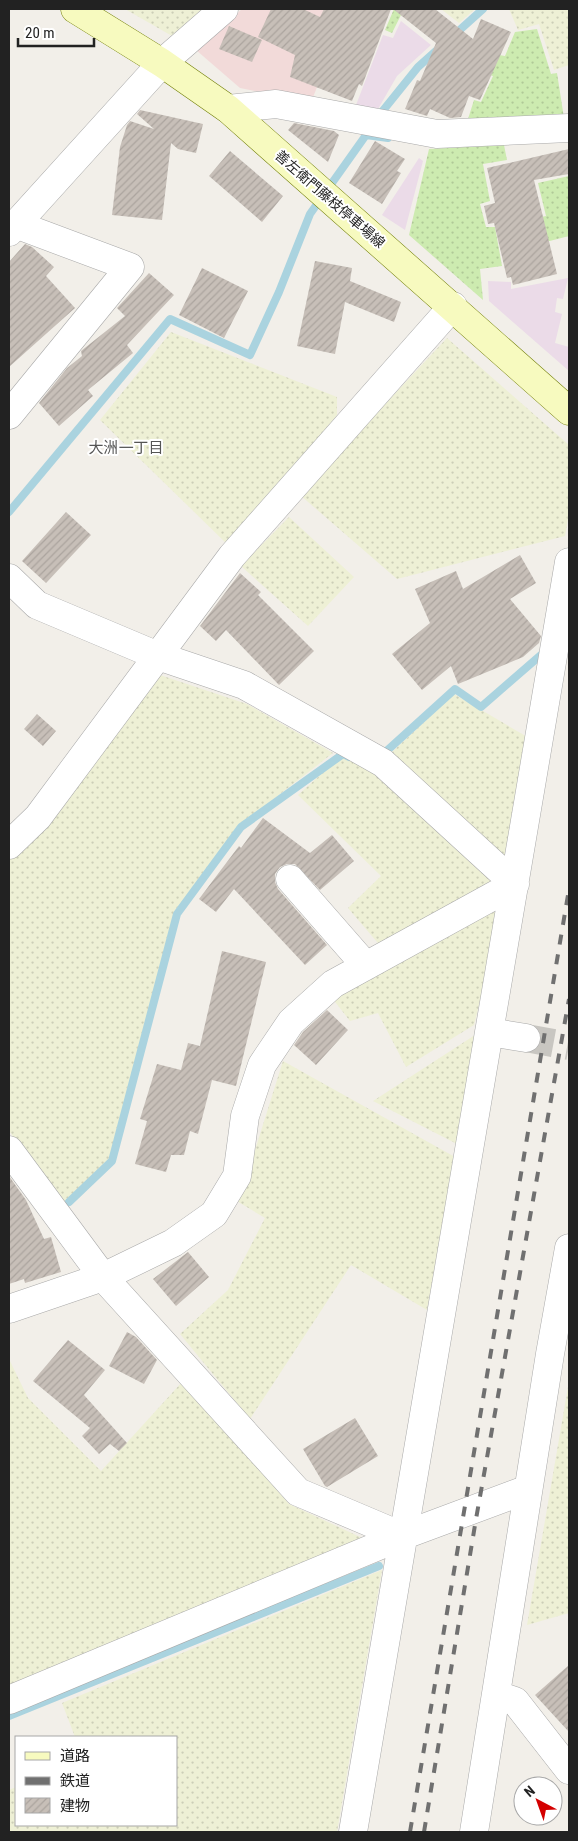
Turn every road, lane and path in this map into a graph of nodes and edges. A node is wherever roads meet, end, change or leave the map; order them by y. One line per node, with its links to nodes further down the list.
1 (74, 9): 3 (main road, 善左衛門藤枝停車場線)
2 (224, 9): 3 (street)
3 (162, 63): 4 (main road, 善左衛門藤枝停車場線); 6 (street)
4 (228, 109): 5 (street); 7 (main road, 善左衛門藤枝停車場線)
5 (569, 128)
6 (12, 228): 9 (street)
7 (453, 306): 8 (main road, 善左衛門藤枝停車場線); 12 (street)
8 (569, 411)
9 (9, 415)
10 (569, 562): 15 (street)
11 (9, 578): 12 (street)
12 (158, 656): 13 (street); 15 (street)
13 (9, 845)
14 (290, 879): 16 (street)
15 (515, 884): 16 (street); 17 (street)
16 (366, 966): 21 (street)
17 (489, 1032): 18 (street); 25 (street)
18 (526, 1038)
19 (9, 1150): 21 (street)
20 (569, 1248): 23 (street)
21 (103, 1276): 22 (street); 25 (street)
22 (9, 1309)
23 (560, 1351): 24 (street)
24 (528, 1489): 25 (street); 26 (street)
25 (402, 1536): 27 (street); 29 (street)
26 (496, 1695): 28 (street); 30 (street)
27 (9, 1700)
28 (569, 1770)
29 (353, 1832)
30 (474, 1832)

